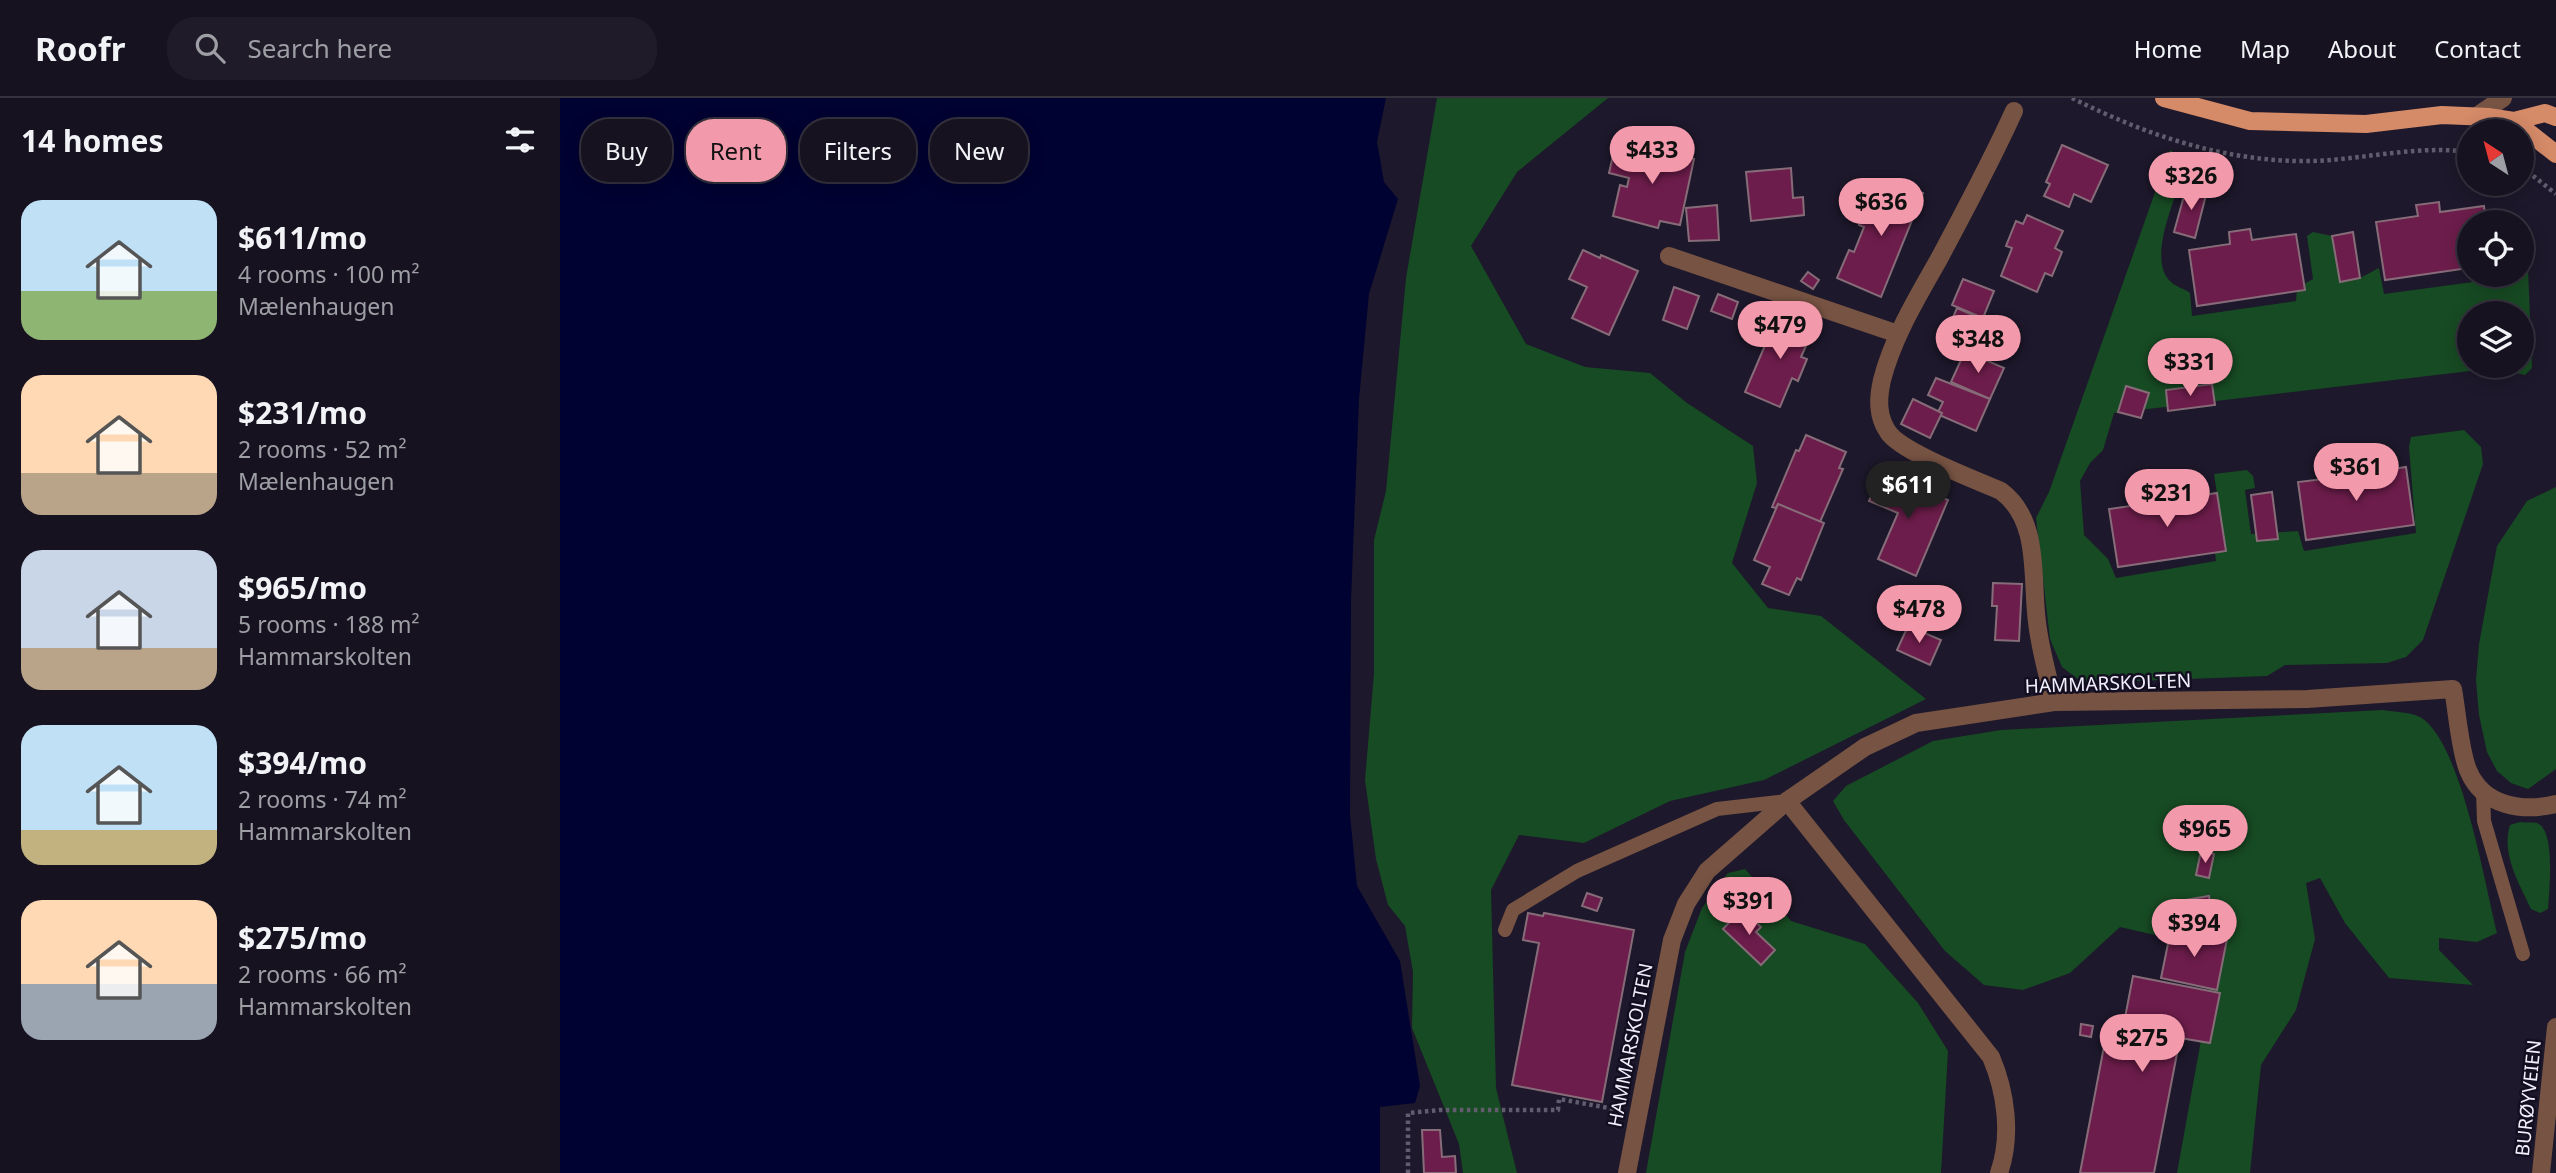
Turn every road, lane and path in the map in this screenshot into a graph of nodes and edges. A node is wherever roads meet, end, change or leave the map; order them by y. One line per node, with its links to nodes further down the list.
1 (2164, 98): 4 (main road)
2 (2503, 98): 4 (street)
3 (2014, 111): 15 (street)
4 (2477, 116): 6 (main road)
5 (2556, 117): 7 (main road)
6 (2499, 119)
7 (2522, 119)
8 (2534, 139): 10 (main road)
9 (2457, 152): 11 (path)
10 (2556, 154)
11 (2380, 156)
12 (2534, 177): 13 (path)
13 (2556, 194)
14 (1669, 256): 15 (street)
15 (1898, 334): 16 (street)
16 (2054, 702): 17 (street, HAMMARSKOLTEN); 18 (street, HAMMARSKOLTEN)
17 (2483, 792): 19 (street); 21 (lane)
18 (1787, 801): 20 (lane); 23 (street, HAMMARSKOLTEN); 27 (street)
19 (2556, 804)
20 (1505, 930)
21 (2523, 954)
22 (2556, 1027): 28 (street, BURØYVEIEN)
23 (1639, 1113): 25 (path); 26 (street, HAMMARSKOLTEN)
24 (2556, 1171): 29 (street)
25 (1408, 1173)
26 (1627, 1173)
27 (1999, 1173)
28 (2541, 1173)
29 (2551, 1173)

